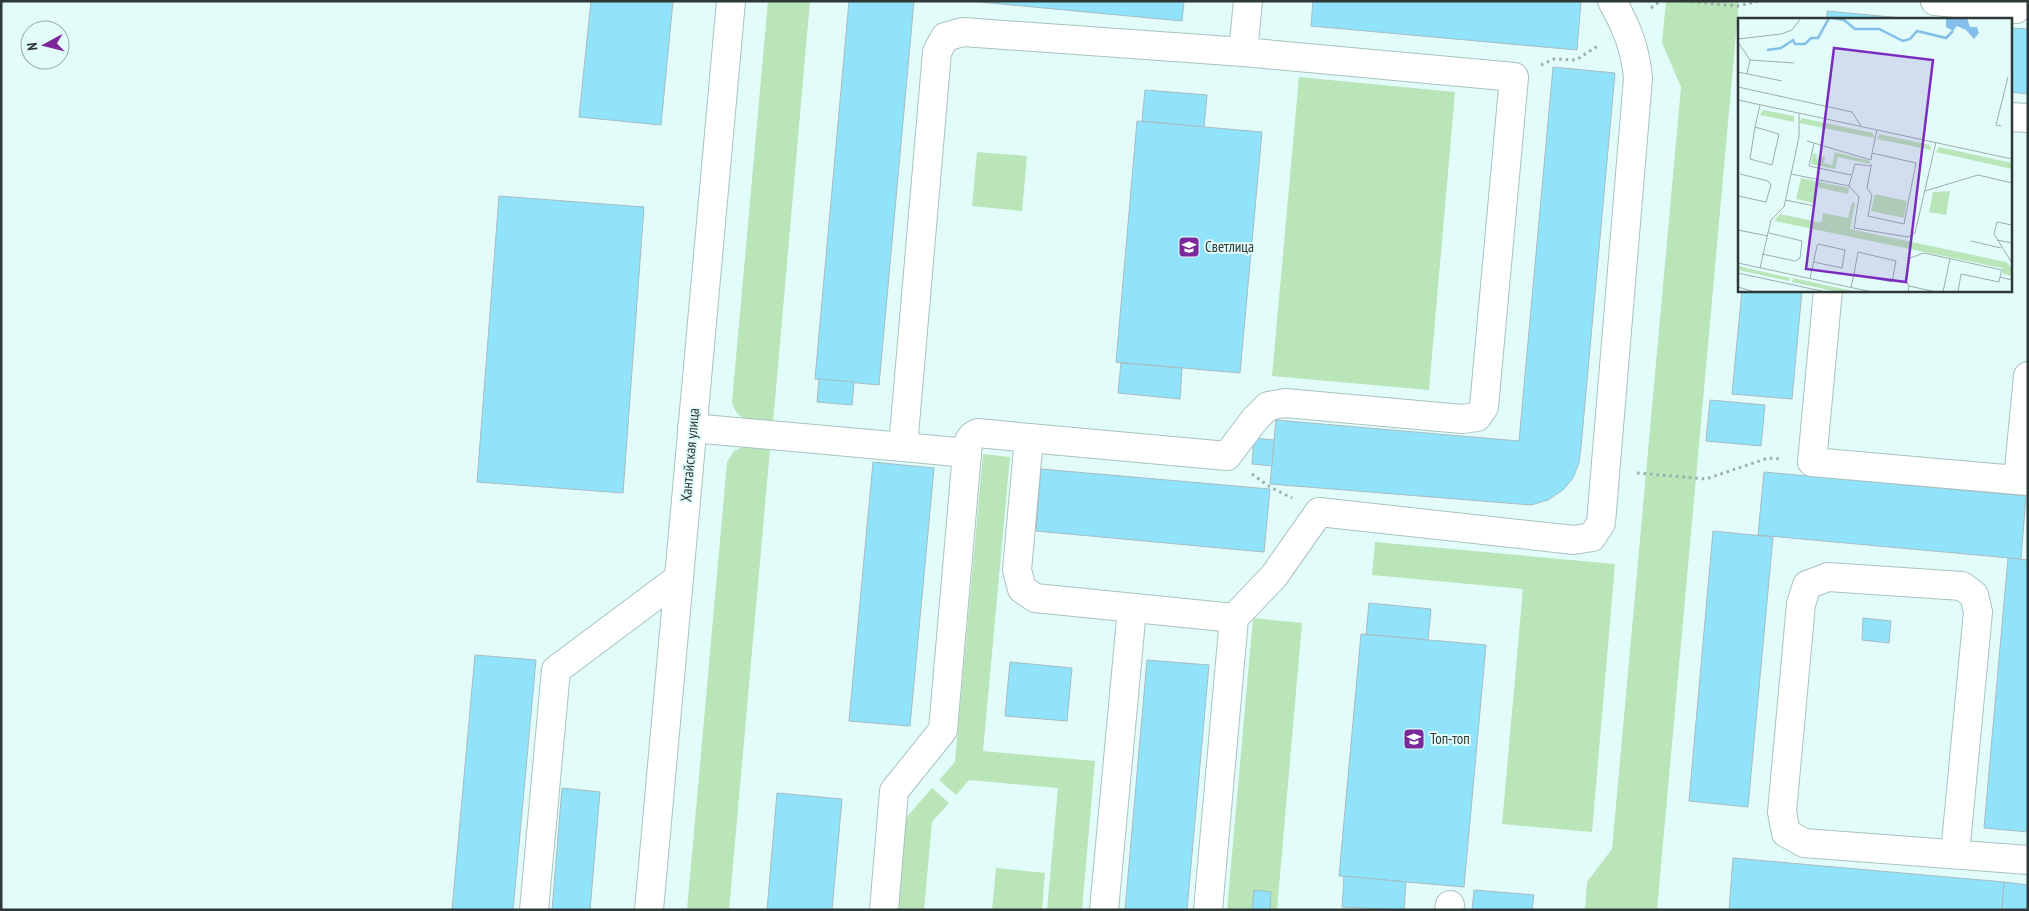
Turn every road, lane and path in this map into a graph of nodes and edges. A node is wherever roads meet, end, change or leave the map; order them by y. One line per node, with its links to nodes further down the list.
1 (731, 1): 16 (street, Хантайская улица)
2 (1248, 1): 10 (street)
3 (1612, 1): 9 (street)
4 (1660, 1): 9 (path)
5 (1686, 1): 6 (path)
6 (1759, 1)
7 (1935, 1): 8 (street)
8 (2024, 1)
9 (1626, 26): 11 (path); 24 (street)
10 (1243, 52): 11 (street); 18 (street)
11 (1514, 77): 20 (street)
12 (2012, 117): 13 (street)
13 (2028, 118)
14 (1828, 291): 21 (street)
15 (2028, 376): 23 (street)
16 (692, 428): 18 (street); 25 (street, Хантайская улица)
17 (1029, 438): 19 (street); 20 (street); 26 (street)
18 (903, 447): 19 (street)
19 (967, 453): 32 (street)
20 (1227, 456): 24 (path)
21 (1812, 462): 22 (path); 23 (street)
22 (1638, 473)
23 (2023, 481)
24 (1319, 512): 27 (street)
25 (679, 578): 30 (street); 31 (street, Хантайская улица)
26 (1132, 609): 27 (street); 33 (street)
27 (1234, 618): 34 (street)
28 (1955, 854): 28 (street); 29 (street)
29 (2028, 860)
30 (534, 910)
31 (649, 910)
32 (884, 910)
33 (1104, 910)
34 (1208, 910)

